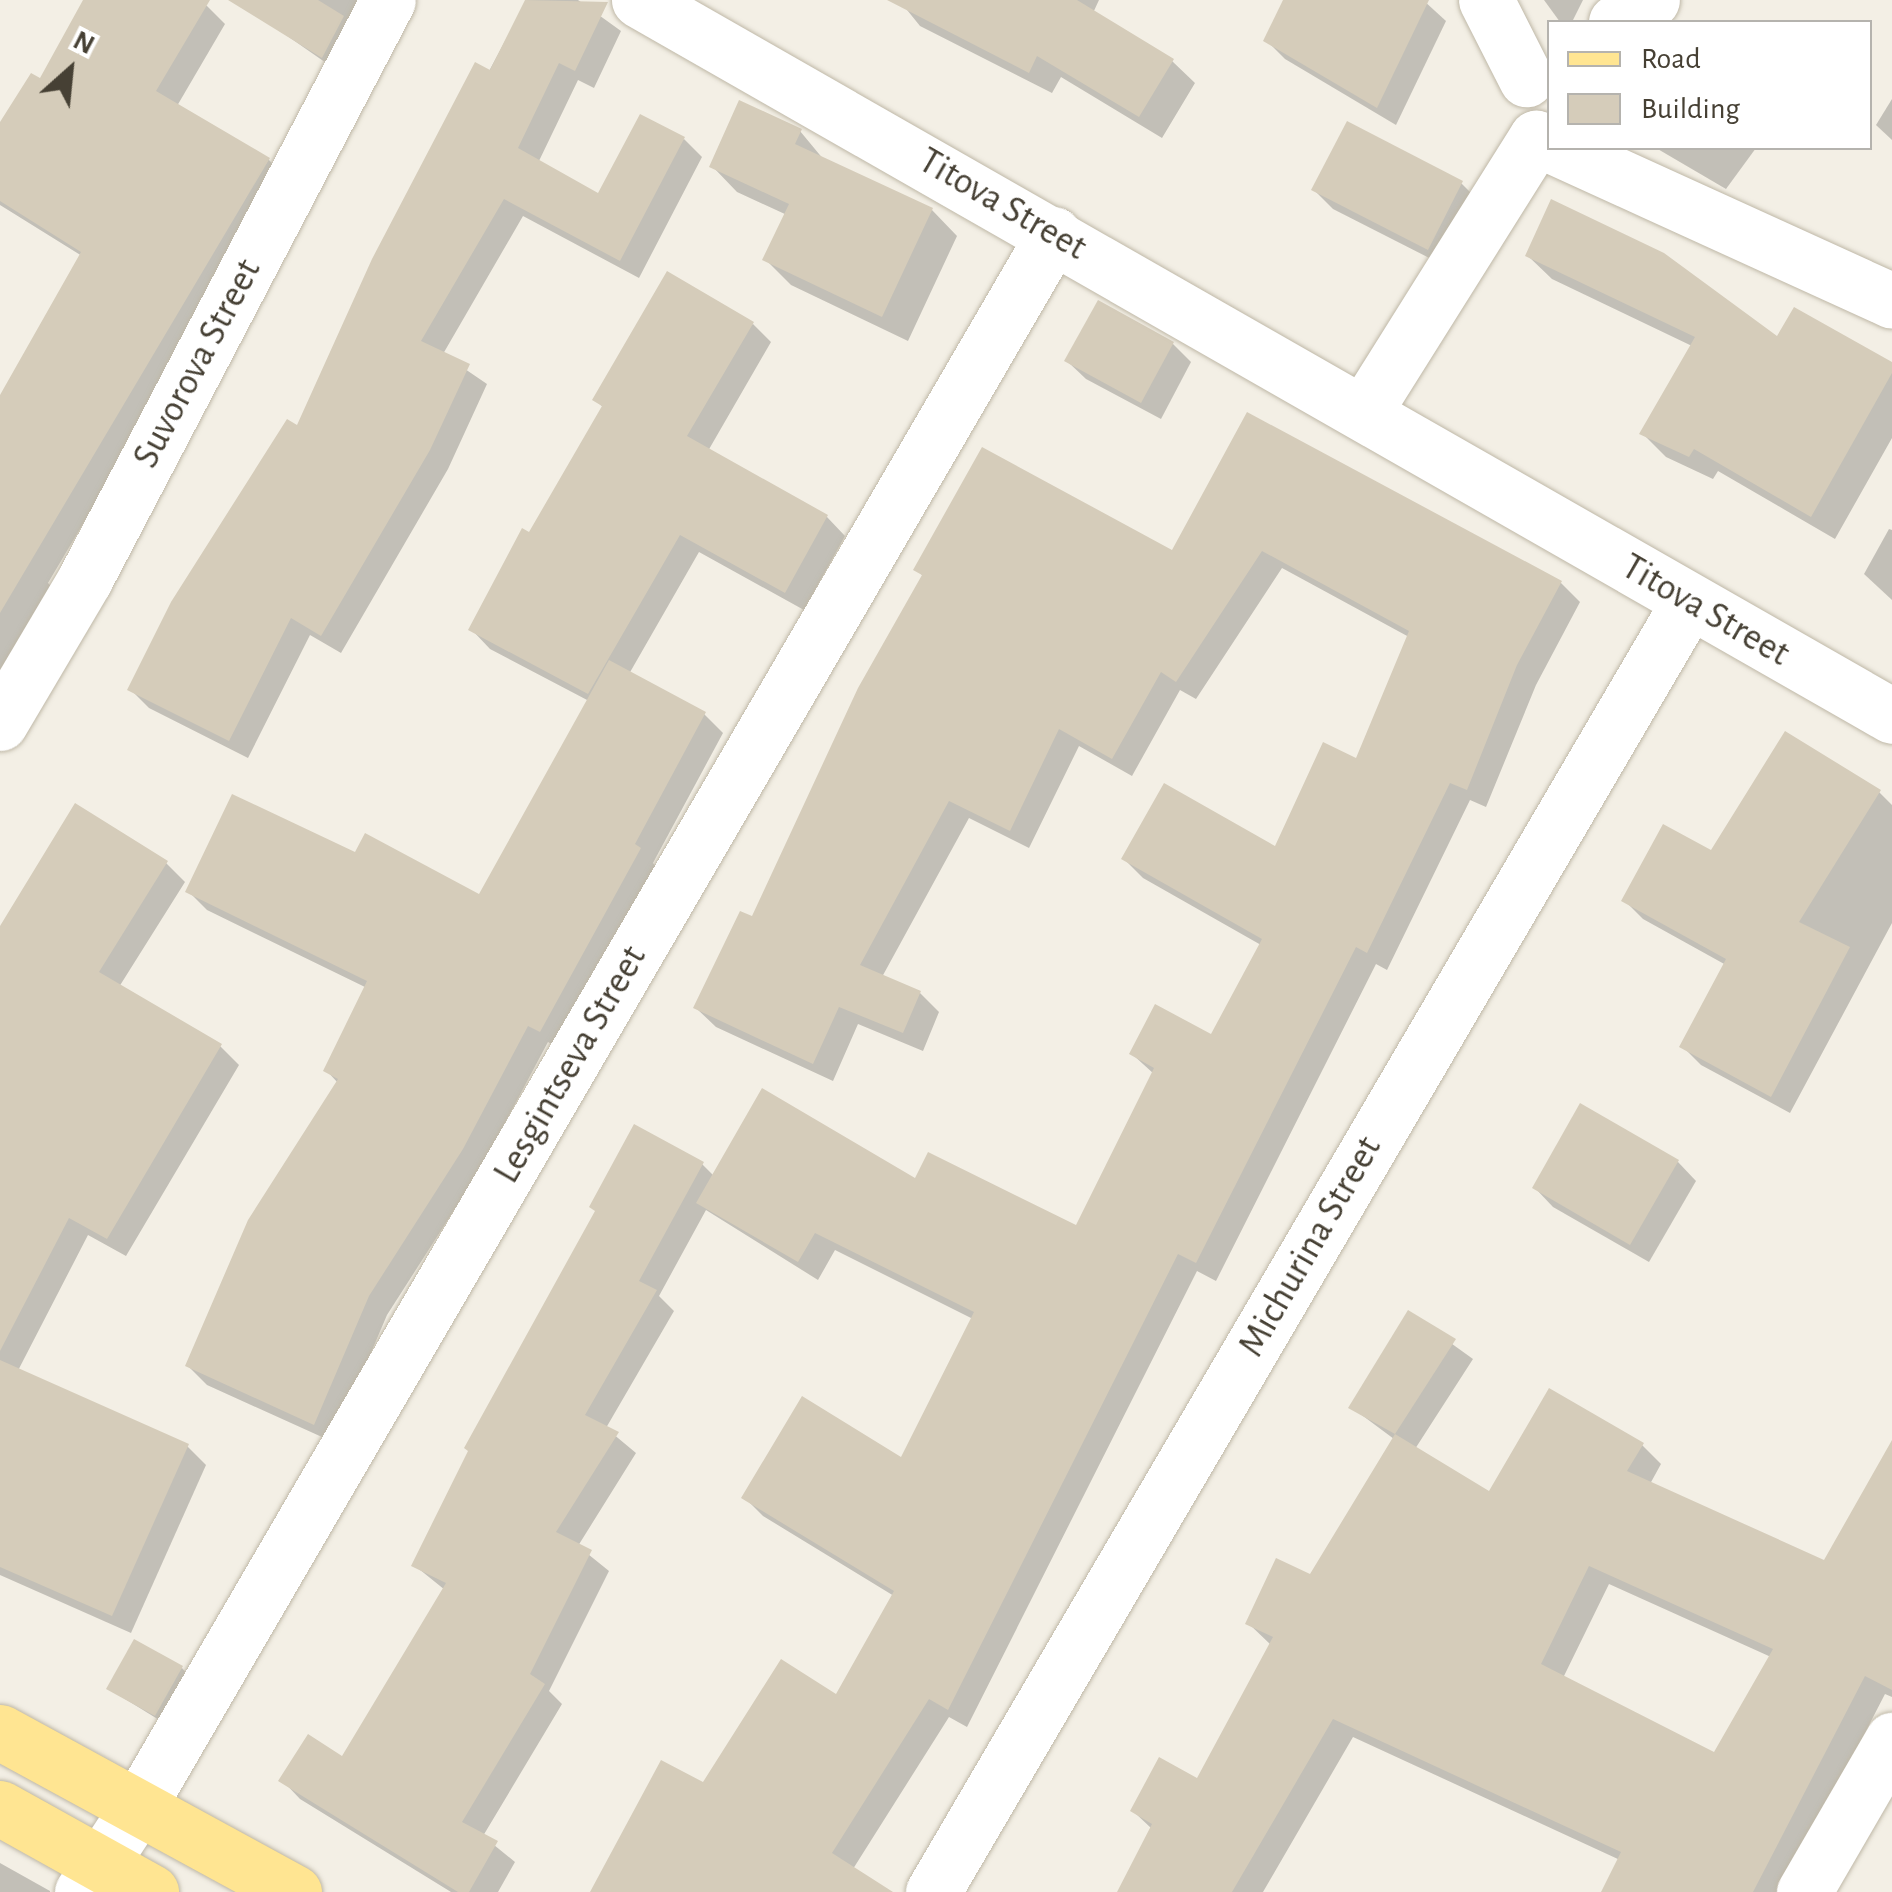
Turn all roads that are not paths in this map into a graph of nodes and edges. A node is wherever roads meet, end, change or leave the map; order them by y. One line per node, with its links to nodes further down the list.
1 (388, 0): 15 (street, Suvorova Street)
2 (640, 0): 10 (street, Titova Street)
3 (1486, 0): 6 (street)
4 (1652, 0): 5 (street)
5 (1619, 20)
6 (1538, 71): 7 (street)
7 (1547, 136)
8 (1547, 144): 12 (street)
9 (1563, 150): 11 (street)
10 (1054, 234): 12 (street, Titova Street); 19 (street, Lesgintseva Street)
11 (1892, 301)
12 (1364, 412): 13 (street, Titova Street)
13 (1688, 602): 14 (street, Titova Street); 23 (street, Michurina Street)
14 (1892, 716)
15 (0, 723)
16 (0, 1732): 19 (main road)
17 (1892, 1740): 24 (street)
18 (0, 1808): 20 (main road)
19 (138, 1808): 20 (street, Lesgintseva Street); 22 (main road)
20 (90, 1878): 21 (main road)
21 (151, 1892)
22 (294, 1892)
23 (933, 1892)
24 (1804, 1892)

